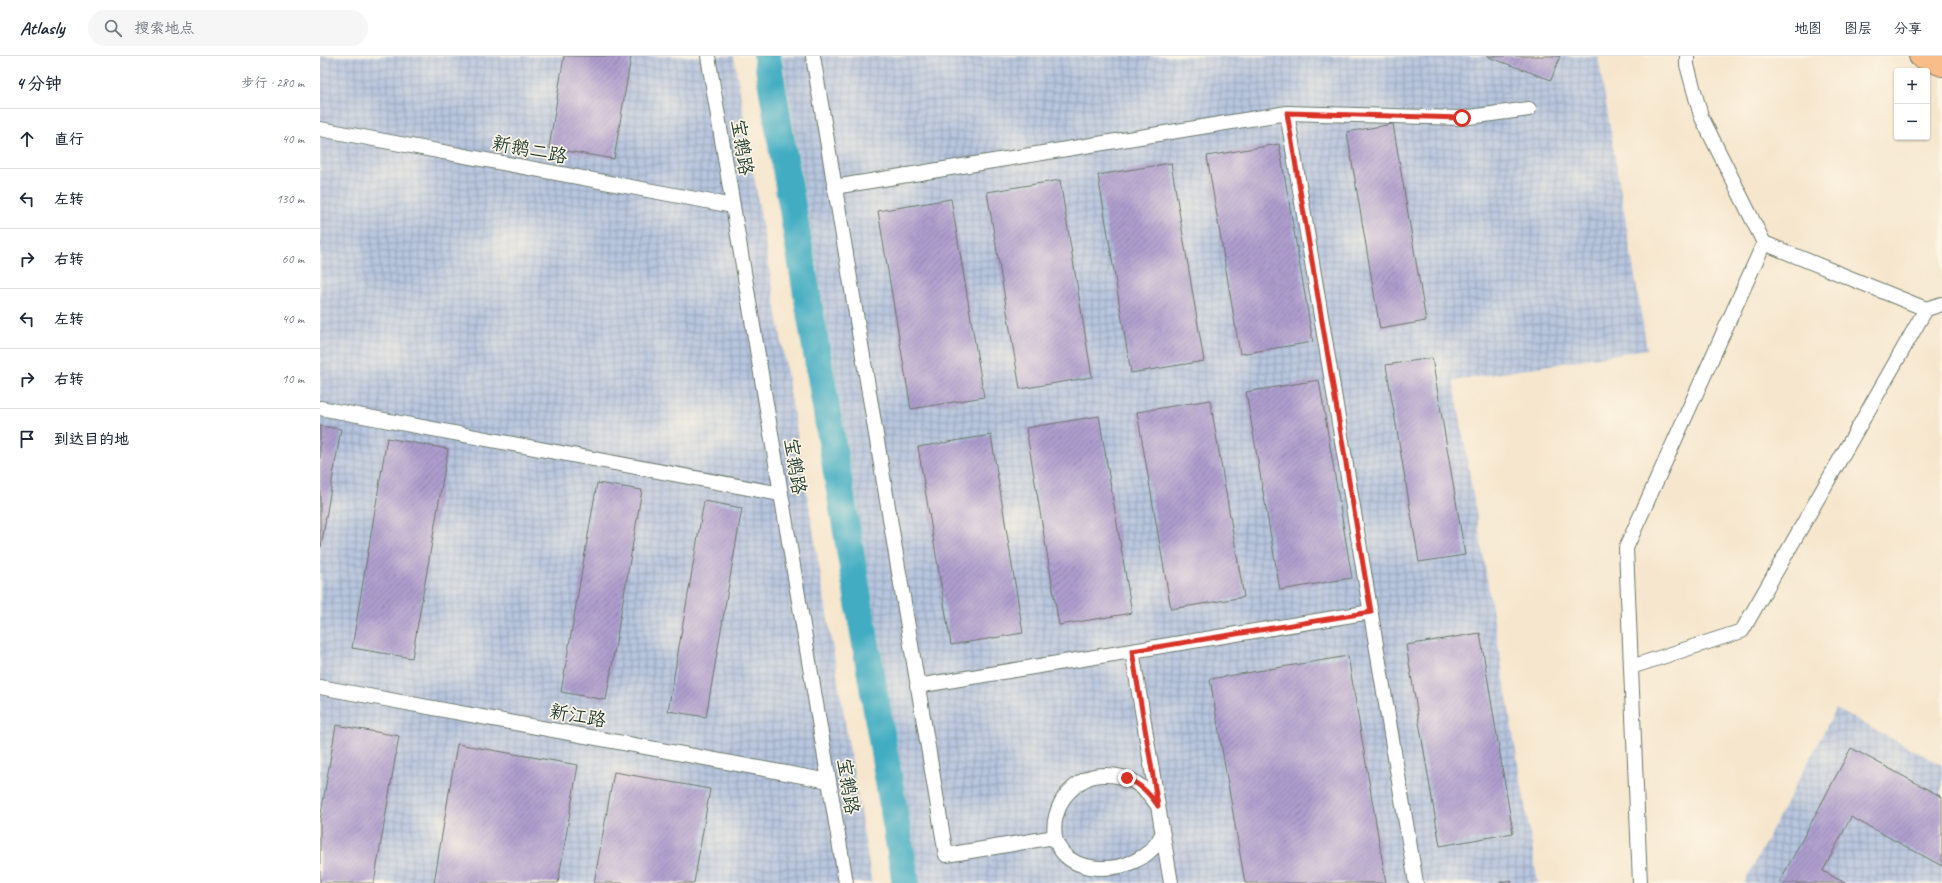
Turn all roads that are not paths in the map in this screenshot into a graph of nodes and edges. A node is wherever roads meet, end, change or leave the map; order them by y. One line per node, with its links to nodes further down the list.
1 (708, 56): 10 (lane, 宝鹅路)
2 (813, 56): 9 (lane)
3 (1687, 56): 11 (lane)
4 (1920, 56): 5 (highway)
5 (1942, 65)
6 (1529, 109): 7 (lane)
7 (1287, 113): 9 (lane); 16 (lane)
8 (320, 129): 10 (lane, 新鹅二路)
9 (834, 187): 19 (lane)
10 (733, 206): 15 (lane, 宝鹅路)
11 (1764, 243): 13 (lane); 18 (lane)
12 (1942, 304): 13 (lane)
13 (1926, 309): 18 (lane)
14 (320, 408): 15 (lane)
15 (781, 494): 21 (lane, 宝鹅路)
16 (1371, 612): 17 (lane); 29 (lane)
17 (1132, 651): 19 (lane); 22 (lane)
18 (1631, 667): 30 (lane)
19 (918, 686): 24 (lane)
20 (320, 687): 21 (lane, 新江路)
21 (829, 781): 27 (lane, 宝鹅路)
22 (1158, 806): 23 (lane); 24 (lane)
23 (1162, 834): 25 (lane); 28 (lane)
24 (1055, 837): 26 (lane)
25 (1137, 874)
26 (1096, 881)
27 (846, 883)
28 (1171, 883)
29 (1416, 883)
30 (1640, 883)

